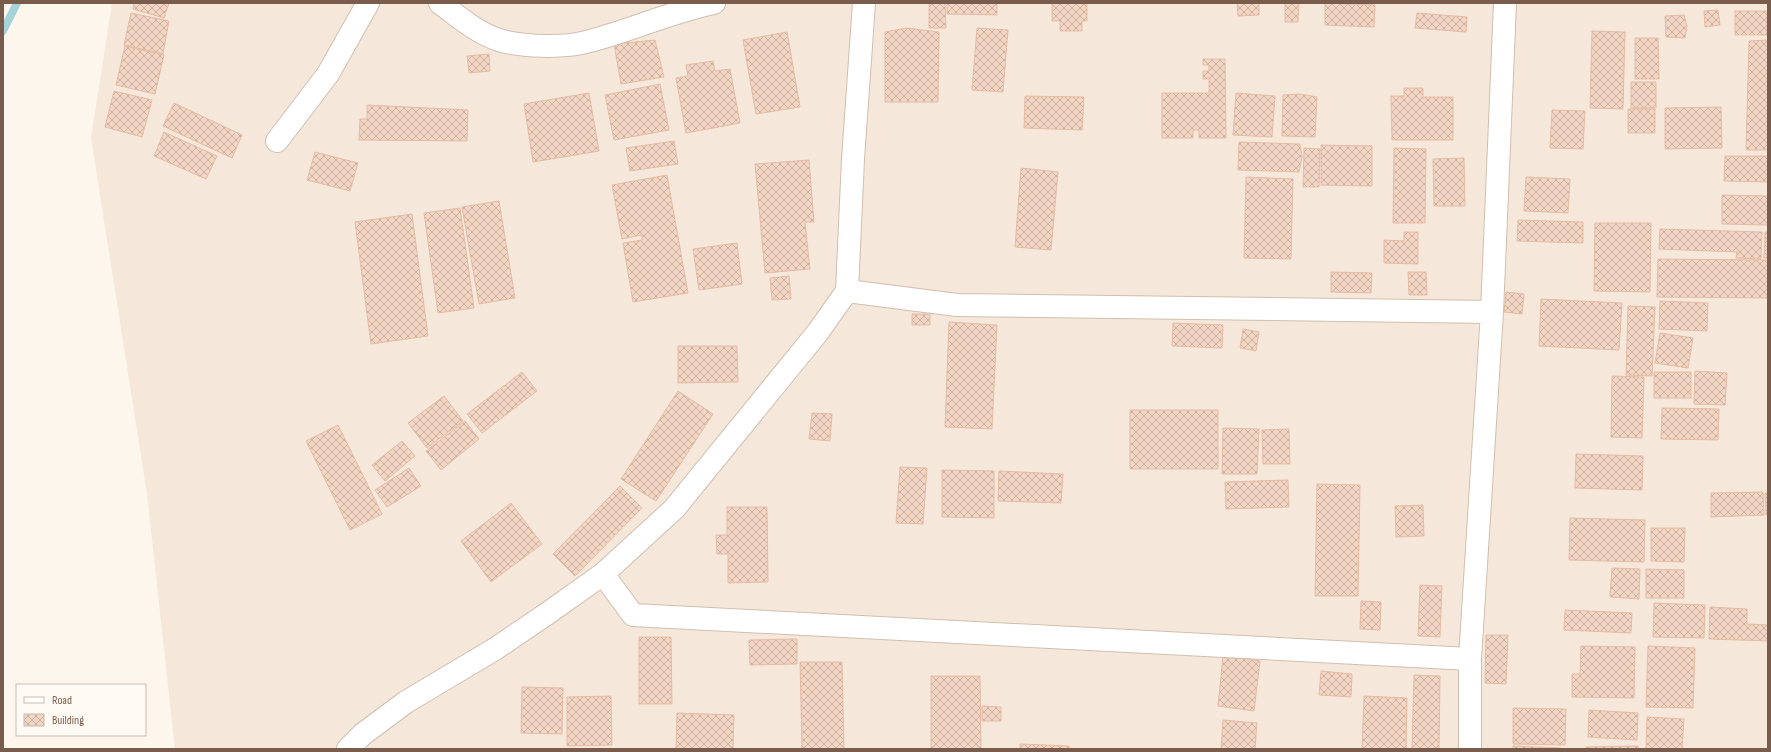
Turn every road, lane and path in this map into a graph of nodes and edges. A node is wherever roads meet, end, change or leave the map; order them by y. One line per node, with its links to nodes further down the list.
1 (368, 3): 6 (street)
2 (440, 3): 3 (street)
3 (714, 3)
4 (864, 3): 7 (street)
5 (1504, 3): 8 (street)
6 (277, 141)
7 (847, 291): 8 (street); 9 (street)
8 (1492, 312): 10 (street)
9 (603, 574): 10 (street); 11 (street)
10 (1470, 659): 12 (street)
11 (348, 749)
12 (1470, 749)

